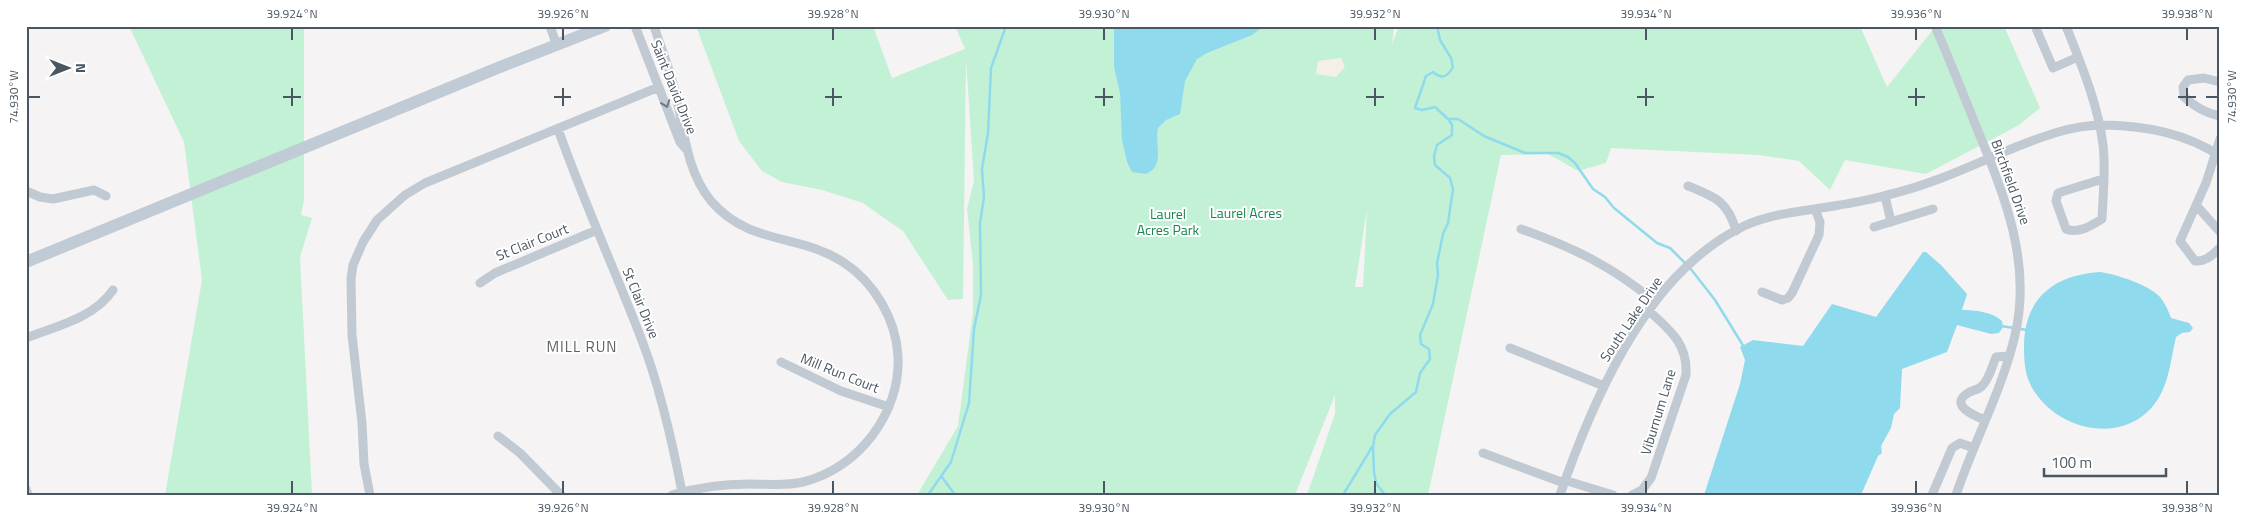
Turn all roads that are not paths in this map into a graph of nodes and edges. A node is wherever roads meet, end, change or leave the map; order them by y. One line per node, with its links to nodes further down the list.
1 (550, 26): 8 (street)
2 (605, 26): 8 (main road)
3 (635, 26): 11 (street, Saint David Drive)
4 (654, 26): 16 (street, Saint David Drive)
5 (1935, 26): 18 (street, Birchfield Drive)
6 (2035, 26): 9 (street)
7 (2066, 26): 9 (street)
8 (557, 46): 34 (main road)
9 (2078, 57): 13 (street)
10 (2220, 82): 12 (street)
11 (659, 87): 14 (street); 16 (street, Saint David Drive, one-way to 16)
12 (2220, 116)
13 (2100, 125): 17 (street, South Lake Drive); 18 (street, South Lake Drive); 19 (street)
14 (558, 129): 29 (street, St Clair Drive); 54 (street)
15 (2220, 139): 17 (street)
16 (687, 150): 45 (street)
17 (2217, 154): 24 (street)
18 (1989, 158): 23 (street, South Lake Drive); 42 (street, Birchfield Drive)
19 (2103, 180): 19 (street)
20 (1688, 186): 31 (street)
21 (26, 191): 22 (street)
22 (106, 196)
23 (1885, 196): 25 (street, South Lake Drive); 27 (street)
24 (2196, 205): 32 (street); 33 (street)
25 (1815, 209): 31 (street, South Lake Drive); 37 (street)
26 (1933, 210): 27 (street)
27 (1891, 222): 28 (street)
28 (1874, 227)
29 (597, 230): 35 (street, St Clair Court); 52 (street, St Clair Drive)
30 (1521, 230): 38 (street)
31 (1736, 231): 38 (street, South Lake Drive)
32 (2220, 232)
33 (2220, 248)
34 (26, 262)
35 (480, 283)
36 (113, 290): 40 (street)
37 (1762, 292)
38 (1656, 302): 39 (street, South Lake Drive)
39 (1649, 311): 44 (street, South Lake Drive); 59 (street, Viburnum Lane)
40 (26, 338)
41 (1510, 348): 44 (street)
42 (2009, 356): 46 (street, Birchfield Drive); 46 (street)
43 (781, 362): 45 (street, Mill Run Court)
44 (1604, 386): 50 (street, South Lake Drive)
45 (889, 407): 52 (street)
46 (1985, 420): 48 (street, Birchfield Drive)
47 (498, 436): 55 (street)
48 (1974, 448): 60 (street); 61 (street, Birchfield Drive)
49 (1483, 453): 50 (street)
50 (1564, 481): 57 (street, South Lake Drive); 58 (street)
51 (26, 489): 53 (street)
52 (682, 492): 56 (street)
53 (28, 495)
54 (370, 495)
55 (561, 495)
56 (672, 495)
57 (1560, 495)
58 (1613, 495)
59 (1632, 495)
60 (1932, 495)
61 (1956, 495)

